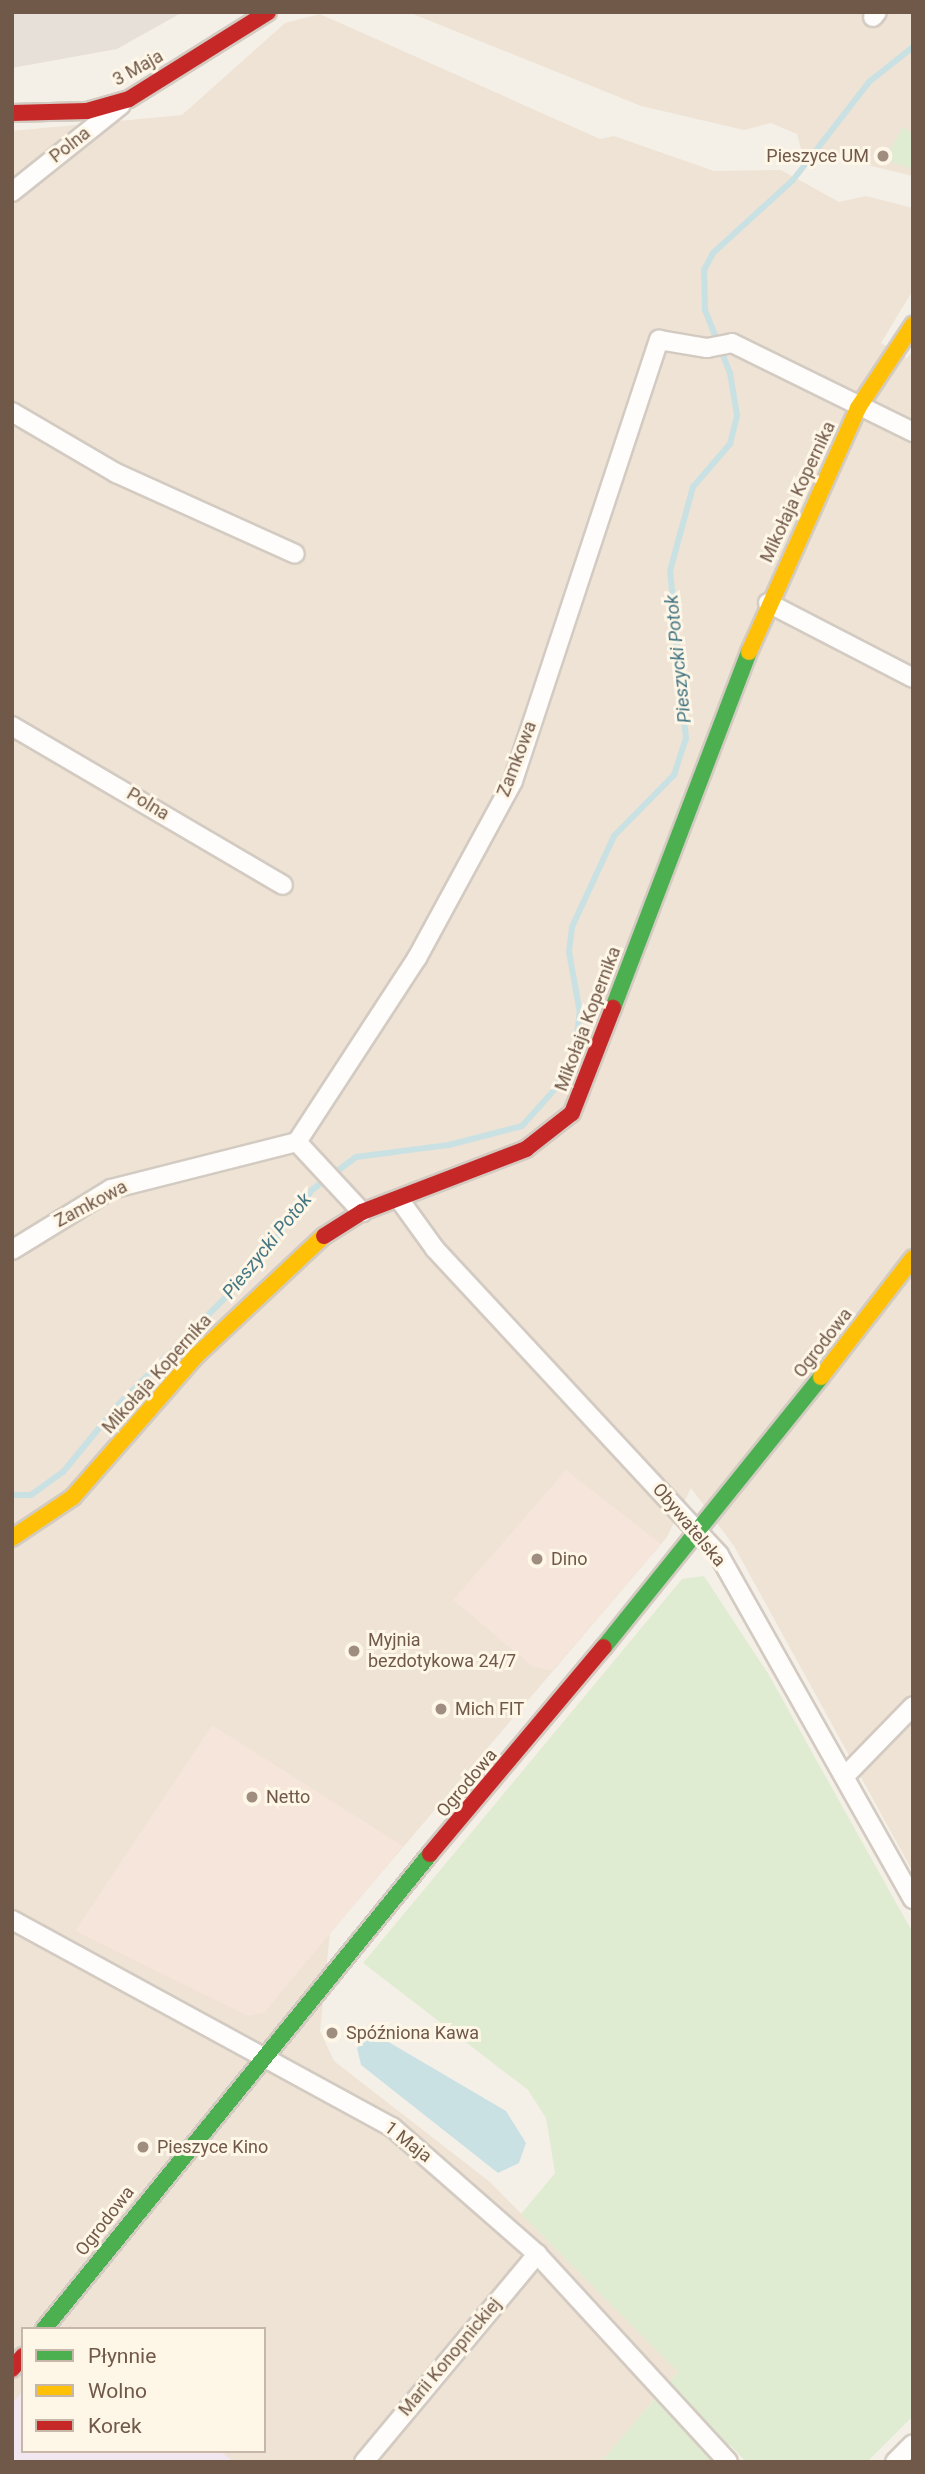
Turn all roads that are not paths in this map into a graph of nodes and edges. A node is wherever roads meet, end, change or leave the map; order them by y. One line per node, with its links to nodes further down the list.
1 (268, 12): 2 (street, 3 Maja)
2 (129, 99): 3 (street, 3 Maja); 4 (street, Polna)
3 (12, 113)
4 (12, 192)
5 (913, 325): 6 (street, Mikołaja Kopernika)
6 (858, 408): 8 (street); 10 (street, Mikołaja Kopernika); 14 (street, Zamkowa)
7 (12, 412): 9 (street)
8 (913, 432)
9 (295, 554)
10 (768, 603): 11 (street); 15 (street, Mikołaja Kopernika)
11 (913, 678)
12 (12, 726): 13 (street, Polna)
13 (283, 884)
14 (297, 1142): 16 (street); 17 (street, Zamkowa)
15 (399, 1199): 16 (street, Mikołaja Kopernika); 19 (street, Obywatelska)
16 (362, 1212): 20 (street, Mikołaja Kopernika)
17 (12, 1250)
18 (913, 1258): 19 (street, Ogrodowa)
19 (700, 1532): 22 (street, Obywatelska); 25 (street, Ogrodowa)
20 (12, 1538)
21 (913, 1706): 22 (street)
22 (845, 1776): 23 (street, Obywatelska)
23 (913, 1899)
24 (12, 1920): 25 (street, 1 Maja)
25 (262, 2053): 26 (street, 1 Maja); 27 (street, Ogrodowa)
26 (537, 2254): 29 (street, Marii Konopnickiej); 30 (street, 1 Maja)
27 (46, 2327)
28 (913, 2444): 31 (street)
29 (364, 2462)
30 (728, 2462)
31 (895, 2462)

